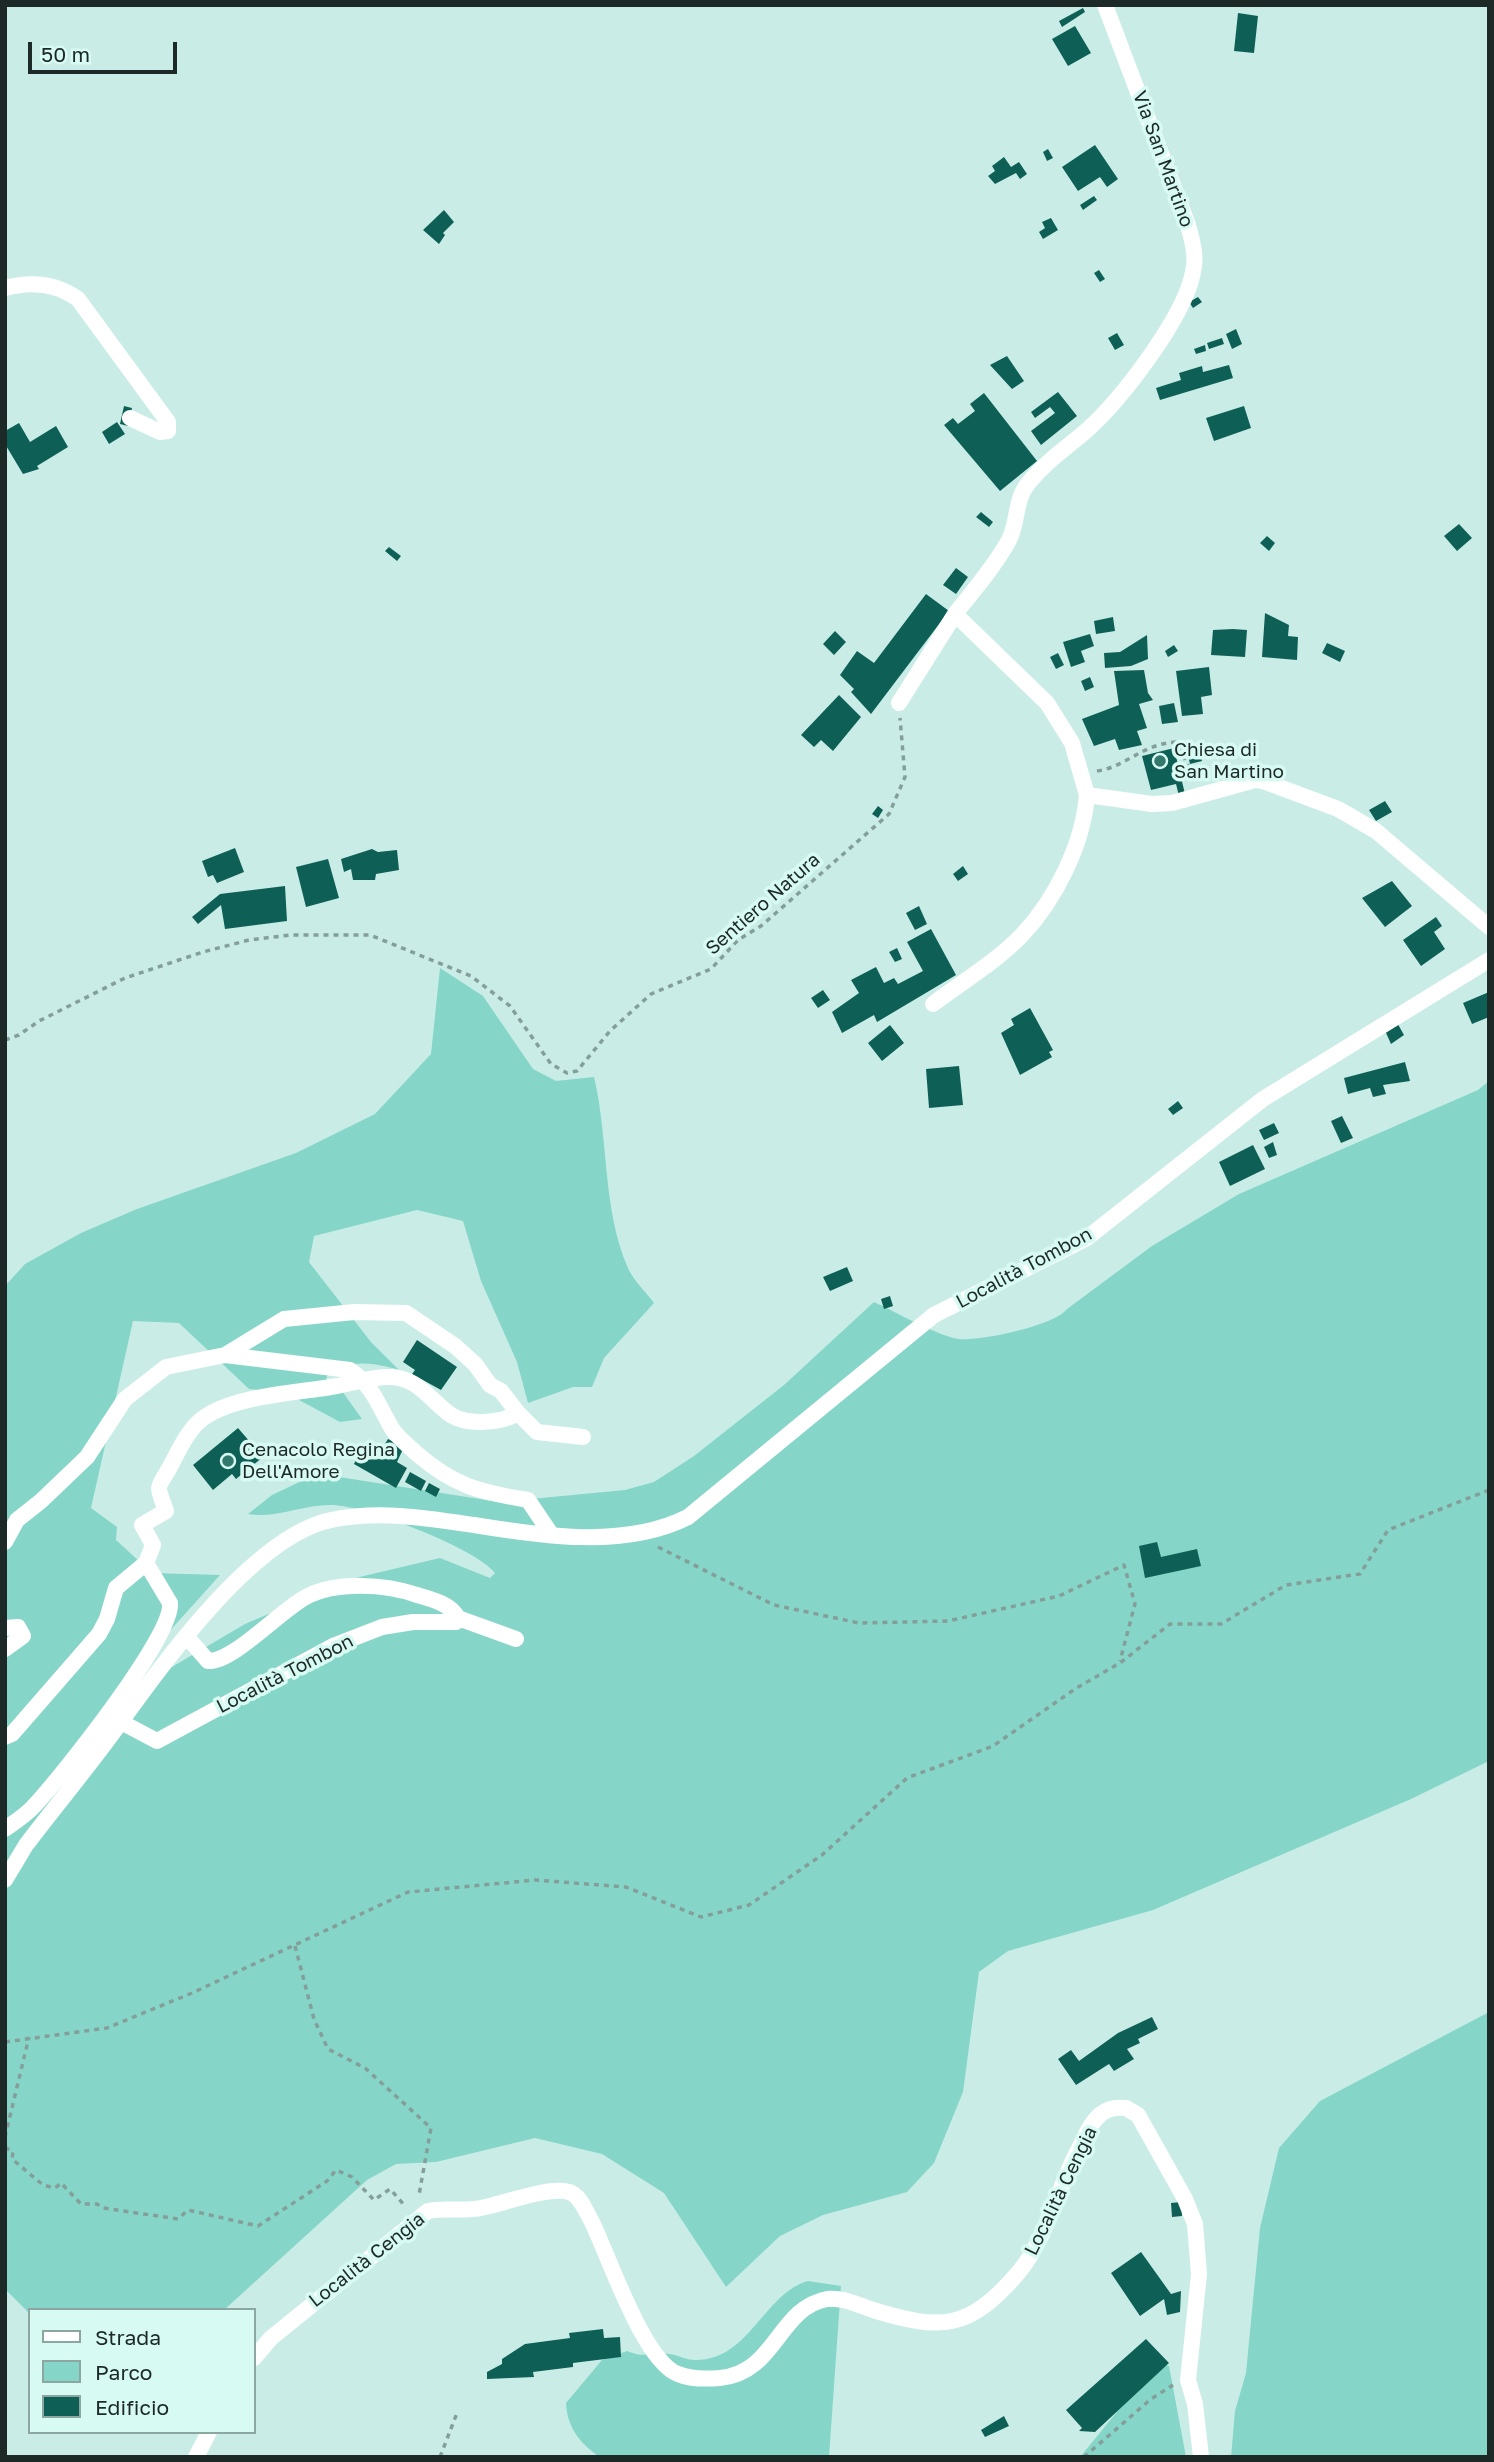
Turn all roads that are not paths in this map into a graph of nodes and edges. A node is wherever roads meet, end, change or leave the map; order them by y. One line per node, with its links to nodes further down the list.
1 (1105, 5): 4 (street, Via San Martino)
2 (5, 288): 3 (street)
3 (130, 418)
4 (956, 614): 5 (street, Via San Martino); 6 (street)
5 (898, 703)
6 (1087, 795): 7 (street); 9 (street)
7 (1489, 927)
8 (1489, 960): 14 (street, Località Tombon)
9 (933, 1004)
10 (225, 1354): 11 (street); 12 (street); 15 (street)
11 (364, 1380): 12 (street); 14 (street); 16 (street)
12 (518, 1413): 13 (street)
13 (583, 1437)
14 (551, 1534): 19 (street, Località Tombon)
15 (5, 1542)
16 (146, 1563): 23 (street); 24 (street)
17 (458, 1618): 19 (street, Località Tombon); 20 (street, Località Tombon); 22 (street, Località Tombon)
18 (5, 1628): 21 (street)
19 (186, 1636): 22 (street, Località Tombon)
20 (516, 1639)
21 (5, 1649)
22 (121, 1722): 25 (street, Località Tombon)
23 (5, 1737)
24 (5, 1829)
25 (5, 1880)
26 (256, 2356): 29 (street, Località Cengia)
27 (208, 2434): 28 (street)
28 (196, 2457)
29 (1201, 2457)

